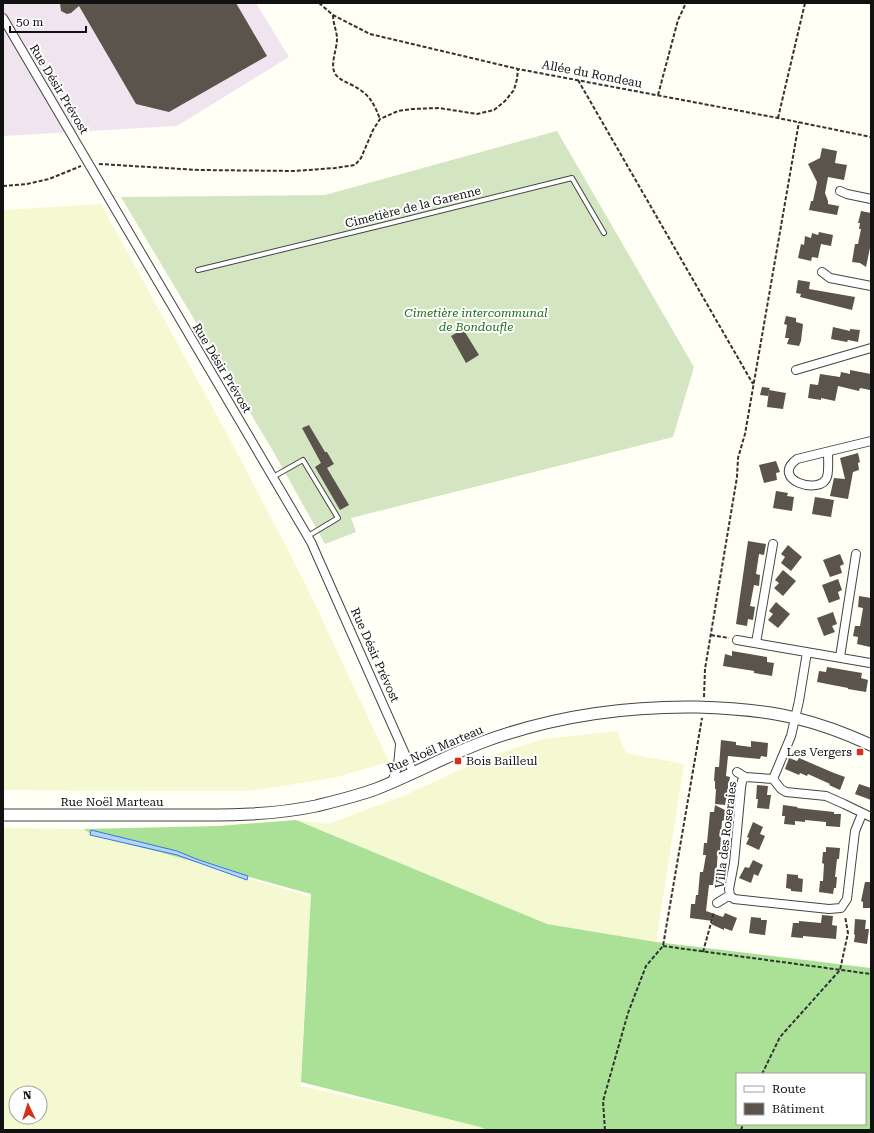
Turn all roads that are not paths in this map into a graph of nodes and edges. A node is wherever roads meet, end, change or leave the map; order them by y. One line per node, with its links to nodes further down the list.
1 (3, 18): 12 (street, Rue Désir Prévost)
2 (840, 191): 3 (street)
3 (871, 199)
4 (604, 232): 5 (lane, Cimetière de la Garenne)
5 (198, 270)
6 (822, 272): 7 (street)
7 (871, 286)
8 (871, 348): 9 (street)
9 (796, 370)
10 (871, 442): 11 (street)
11 (828, 452): 11 (street)
12 (272, 477): 13 (street, Rue Désir Prévost); 13 (lane)
13 (307, 536): 22 (street, Rue Désir Prévost)
14 (773, 544): 17 (street)
15 (856, 554): 19 (street)
16 (738, 640): 17 (street)
17 (756, 643): 18 (street)
18 (807, 652): 19 (street); 21 (street)
19 (840, 657): 20 (street)
20 (870, 663)
21 (795, 718): 23 (street, Rue Noël Marteau); 24 (street, Rue Noël Marteau); 27 (street)
22 (400, 742): 24 (street, Rue Désir Prévost); 28 (street, Rue Désir Prévost)
23 (871, 745)
24 (414, 772): 28 (street, Rue Noël Marteau)
25 (737, 772): 26 (street, Villa des Roseraies)
26 (745, 777): 27 (street, Villa des Roseraies); 32 (street, Villa des Roseraies)
27 (773, 779): 29 (street)
28 (392, 782): 30 (street, Rue Noël Marteau)
29 (862, 814): 31 (street); 32 (street, Villa des Roseraies)
30 (3, 815)
31 (871, 817)
32 (730, 895): 33 (street, Villa des Roseraies)
33 (717, 903)

